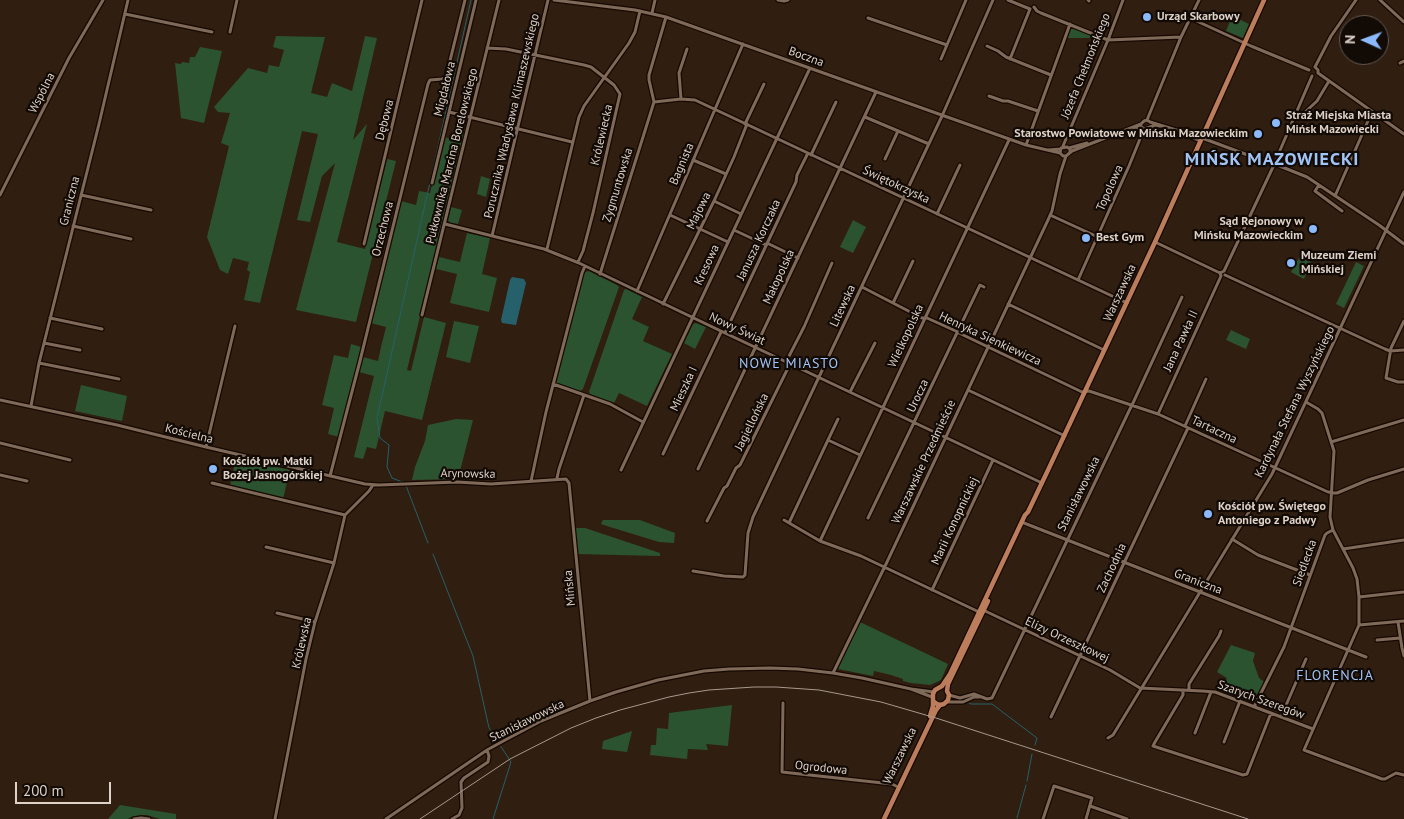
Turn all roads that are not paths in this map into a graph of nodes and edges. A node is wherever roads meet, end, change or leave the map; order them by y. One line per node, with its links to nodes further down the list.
1 (103, 0): 95 (street, Wspólna)
2 (128, 0): 25 (street, Graniczna)
3 (237, 0): 32 (street)
4 (422, 0): 117 (street, Dębowa)
5 (465, 0): 194 (street, Orzechowa)
6 (476, 0): 60 (street, Migdałowa)
7 (498, 0): 39 (street, Pułkownika Marcina Borelowskiego)
8 (548, 0): 41 (street, Porucznika Władysława Klimaszewskiego)
9 (554, 0): 23 (street, Boczna)
10 (655, 0): 24 (street)
11 (778, 0): 12 (street)
12 (788, 0)
13 (966, 0): 37 (street)
14 (993, 0): 63 (street, Litewska)
15 (1008, 0): 22 (street)
16 (1122, 0): 34 (street, Józefa Chełmońskiego)
17 (1199, 0): 28 (street)
18 (1264, 0): 35 (main road, Warszawska)
19 (1356, 0): 44 (street)
20 (1380, 0): 29 (street)
21 (1034, 2): 22 (street)
22 (1032, 8): 30 (street); 43 (street)
23 (640, 11): 24 (street, Boczna); 50 (street)
24 (652, 13): 26 (street, Boczna)
25 (125, 14): 31 (street); 96 (street, Graniczna)
26 (666, 17): 36 (street, Boczna); 56 (street)
27 (868, 18): 37 (street)
28 (1190, 18): 33 (street); 35 (street)
29 (1404, 22)
30 (1070, 24): 34 (street); 48 (street)
31 (212, 32)
32 (230, 32)
33 (1181, 37): 34 (street); 66 (street)
34 (1108, 40): 83 (street, Józefa Chełmońskiego)
35 (1245, 43): 46 (street); 78 (main road, Warszawska)
36 (743, 44): 45 (street, Boczna); 58 (street, Bagnista)
37 (947, 45): 42 (street)
38 (986, 46): 43 (street)
39 (487, 48): 41 (street, Królewiecka); 65 (street, Pułkownika Marcina Borelowskiego)
40 (687, 49): 55 (street)
41 (535, 55): 50 (street, Królewiecka); 71 (street, Porucznika Władysława Klimaszewskiego)
42 (941, 59)
43 (1010, 59): 48 (street)
44 (1315, 67): 46 (street); 47 (street)
45 (810, 68): 53 (street, Boczna); 77 (street, Kresowa)
46 (1309, 70): 49 (street)
47 (1318, 74): 49 (street); 51 (street)
48 (1051, 75): 59 (street)
49 (1312, 76): 64 (street, Jana Pawła II)
50 (604, 77): 80 (street); 124 (street, Królewiecka)
51 (1329, 81): 61 (street); 64 (street)
52 (764, 84): 67 (street, Majowa)
53 (876, 92): 62 (street, Małopolska); 63 (street, Boczna)
54 (989, 96): 59 (street)
55 (681, 99): 56 (street, Świętokrzyska); 58 (street, Świętokrzyska)
56 (654, 102): 127 (street, Zygmuntowska)
57 (836, 102): 84 (street, Janusza Korczaka)
58 (715, 109): 67 (street, Świętokrzyska); 86 (street, Bagnista)
59 (1038, 111): 82 (street)
60 (449, 112): 65 (street); 92 (street, Migdałowa)
61 (1372, 112): 76 (street); 97 (street)
62 (864, 116): 73 (street); 89 (street, Małopolska)
63 (942, 116): 79 (street, Boczna); 81 (street, Litewska)
64 (1295, 117): 88 (street, Jana Pawła II)
65 (470, 118): 71 (street); 106 (street, Pułkownika Marcina Borelowskiego)
66 (1148, 121): 68 (street); 69 (street); 70 (street)
67 (746, 124): 77 (street, Świętokrzyska); 90 (street, Majowa)
68 (1143, 126): 70 (street); 72 (street); 74 (street); 75 (street, Topolowa)
69 (1162, 126): 70 (street); 78 (street)
70 (1149, 127)
71 (518, 128): 80 (street); 112 (street, Porucznika Władysława Klimaszewskiego)
72 (1136, 129): 74 (street); 75 (street)
73 (898, 130): 81 (street); 85 (street)
74 (1121, 132): 83 (street)
75 (1142, 134): 113 (street, Topolowa)
76 (1404, 134)
77 (777, 138): 84 (street, Świętokrzyska); 102 (street, Kresowa)
78 (1202, 138): 88 (street); 116 (main road, Warszawska)
79 (1009, 140): 82 (street, Boczna); 109 (street, Wielkopolska)
80 (572, 142): 120 (street)
81 (929, 144): 98 (street, Litewska)
82 (1026, 145): 83 (street, Boczna)
83 (1064, 150): 91 (street, Józefa Chełmońskiego); 91 (street, Józefa Chełmońskiego)
84 (809, 154): 89 (street, Świętokrzyska); 118 (street, Janusza Korczaka)
85 (885, 159)
86 (693, 160): 90 (street); 104 (street, Bagnista)
87 (960, 165): 103 (street)
88 (1274, 165): 93 (street); 128 (street, Jana Pawła II)
89 (840, 168): 98 (street, Świętokrzyska); 121 (street, Małopolska)
90 (726, 174): 99 (street, Majowa)
91 (1060, 174): 105 (street, Józefa Chełmońskiego)
92 (432, 183)
93 (1319, 185): 97 (street); 101 (street)
94 (1404, 192): 111 (street, Kardynała Stefana Wyszyńskiego)
95 (0, 195)
96 (81, 195): 100 (street); 107 (street, Graniczna)
97 (1335, 196): 111 (street)
98 (904, 198): 103 (street, Świętokrzyska); 130 (street, Litewska)
99 (714, 201): 102 (street); 108 (street, Majowa)
100 (151, 210)
101 (1342, 211)
102 (741, 214): 110 (street, Kresowa)
103 (937, 214): 109 (street, Świętokrzyska)
104 (670, 215): 108 (street); 132 (street, Bagnista)
105 (1050, 215): 113 (street); 122 (street, Józefa Chełmońskiego)
106 (445, 224): 112 (street, Nowy Świat); 138 (street, Pułkownika Marcina Borelowskiego)
107 (73, 226): 114 (street); 139 (street, Graniczna)
108 (700, 228): 115 (street); 136 (street, Majowa)
109 (967, 228): 122 (street, Świętokrzyska); 141 (street, Wielkopolska)
110 (734, 230): 115 (street, Kresowa); 118 (street)
111 (1386, 231): 119 (street); 145 (street, Kardynała Stefana Wyszyńskiego)
112 (492, 236): 120 (street, Nowy Świat)
113 (1098, 237): 129 (street, Topolowa)
114 (131, 239)
115 (728, 242): 140 (street, Kresowa)
116 (1155, 242): 128 (street); 135 (main road, Warszawska)
117 (364, 244)
118 (767, 244): 121 (street); 146 (street, Janusza Korczaka)
119 (1404, 244)
120 (547, 249): 124 (street, Nowy Świat)
121 (798, 258): 151 (street, Małopolska)
122 (1030, 258): 129 (street, Świętokrzyska); 137 (street, Warszawskie Przedmieście)
123 (913, 261): 134 (street)
124 (578, 262): 126 (street, Nowy Świat)
125 (832, 263): 156 (street)
126 (585, 266): 127 (street, Nowy Świat); 163 (street)
127 (600, 274): 132 (street, Nowy Świat)
128 (1222, 274): 145 (street); 173 (street, Jana Pawła II)
129 (1078, 280): 135 (street, Świętokrzyska)
130 (862, 287): 134 (street, Henryka Sienkiewicza); 159 (street, Litewska)
131 (984, 287): 147 (street, Urocza)
132 (637, 291): 136 (street, Nowy Świat)
133 (1182, 297): 170 (street, Stanisławowska)
134 (893, 303): 141 (street, Henryka Sienkiewicza)
135 (1127, 303): 153 (main road, Warszawska)
136 (663, 304): 140 (street, Nowy Świat)
137 (1008, 304): 150 (street, Warszawskie Przedmieście); 153 (street)
138 (422, 315)
139 (50, 318): 144 (street); 148 (street, Graniczna)
140 (692, 318): 146 (street, Nowy Świat); 176 (street, Kresowa)
141 (924, 318): 147 (street, Henryka Sienkiewicza); 172 (street, Wielkopolska)
142 (1404, 321): 155 (street)
143 (234, 326): 184 (street)
144 (102, 329)
145 (1340, 329): 155 (street); 169 (street, Kardynała Stefana Wyszyńskiego)
146 (723, 332): 151 (street, Nowy Świat); 185 (street, Mieszka I)
147 (958, 332): 150 (street, Henryka Sienkiewicza); 177 (street, Urocza)
148 (44, 342): 152 (street); 157 (street, Graniczna)
149 (875, 343): 166 (street)
150 (988, 347): 164 (street, Warszawskie Przedmieście); 165 (street, Henryka Sienkiewicza)
151 (756, 348): 156 (street, Nowy Świat); 190 (street, Małopolska)
152 (80, 350)
153 (1105, 350): 165 (main road, Warszawska)
154 (1404, 350): 155 (street)
155 (1390, 351): 162 (street)
156 (786, 362): 158 (street, Nowy Świat)
157 (39, 363): 160 (street); 171 (street, Graniczna)
158 (790, 364): 159 (street, Nowy Świat); 207 (street, Jagiellońska)
159 (819, 377): 166 (street, Nowy Świat); 220 (street, Litewska)
160 (119, 379)
161 (1206, 380): 178 (street, Zachodnia)
162 (1404, 382)
163 (553, 384): 167 (street); 198 (street)
164 (968, 390): 179 (street); 180 (street, Warszawskie Przedmieście)
165 (1086, 391): 170 (street, Tartaczna); 179 (main road, Warszawska)
166 (850, 392): 172 (street, Nowy Świat)
167 (584, 395): 176 (street); 195 (street)
168 (0, 400): 171 (street, Kościelna)
169 (1306, 402): 182 (street, Siedlecka); 189 (street, Kardynała Stefana Wyszyńskiego)
170 (1132, 405): 173 (street, Tartaczna); 212 (street, Stanisławowska)
171 (31, 406): 184 (street, Kościelna)
172 (882, 407): 177 (street, Nowy Świat); 186 (street, Wielkopolska)
173 (1158, 414): 178 (street, Tartaczna)
174 (838, 419): 181 (street)
175 (1404, 420): 182 (street)
176 (643, 422): 192 (street, Kresowa)
177 (914, 422): 180 (street, Nowy Świat); 205 (street, Urocza)
178 (1187, 427): 189 (street, Tartaczna); 218 (street, Zachodnia)
179 (1064, 436): 200 (main road, Warszawska)
180 (946, 437): 188 (street, Nowy Świat); 219 (street, Warszawskie Przedmieście)
181 (828, 440): 186 (street); 208 (street)
182 (1331, 442): 202 (street, Siedlecka)
183 (0, 443): 187 (street)
184 (206, 447): 194 (street, Kościelna)
185 (663, 454)
186 (860, 455): 214 (street, Wielkopolska)
187 (70, 460)
188 (993, 460): 200 (street, Nowy Świat); 222 (street, Marii Konopnickiej)
189 (1275, 468): 202 (street, Tartaczna); 211 (street, Kardynała Stefana Wyszyńskiego)
190 (698, 469)
191 (1404, 469): 202 (street)
192 (620, 470)
193 (0, 475): 197 (street)
194 (330, 476): 201 (street, Kościelna)
195 (557, 478): 196 (street, Arynowska); 198 (street, Arynowska)
196 (563, 478): 253 (street, Mińska)
197 (27, 481)
198 (532, 481): 201 (street, Arynowska)
199 (212, 483): 204 (street)
200 (1042, 483): 203 (main road, Warszawska)
201 (373, 484): 204 (street)
202 (1332, 493): 210 (street, Siedlecka)
203 (1028, 512): 209 (main road, Warszawska); 227 (main road, Warszawska)
204 (345, 515): 217 (street, Królewska)
205 (868, 518)
206 (784, 520): 208 (street, Elizy Orzeszkowej)
207 (707, 521)
208 (789, 523): 214 (street, Elizy Orzeszkowej)
209 (1024, 523): 212 (street, Graniczna); 227 (main road, Warszawska)
210 (1333, 530): 216 (street); 221 (street, Siedlecka)
211 (1232, 539): 221 (street); 224 (street, Kardynała Stefana Wyszyńskiego)
212 (1067, 540): 218 (street, Graniczna); 233 (street, Stanisławowska)
213 (1404, 540): 216 (street)
214 (820, 541): 219 (street, Elizy Orzeszkowej)
215 (266, 547): 217 (street)
216 (1343, 549): 225 (street)
217 (334, 563): 229 (street, Królewska)
218 (1124, 563): 224 (street, Graniczna); 238 (street, Zachodnia)
219 (884, 567): 222 (street, Elizy Orzeszkowej); 242 (street, Warszawskie Przedmieście)
220 (692, 571)
221 (1310, 575): 232 (street, Siedlecka)
222 (932, 590): 227 (street, Elizy Orzeszkowej)
223 (1404, 592): 225 (street)
224 (1200, 593): 232 (street, Graniczna); 244 (street, Kardynała Stefana Wyszyńskiego)
225 (1359, 597): 231 (street)
226 (277, 612): 229 (street)
227 (980, 612): 233 (street, Elizy Orzeszkowej); 243 (main road, Warszawska); 250 (main road, Warszawska)
228 (1404, 621): 230 (street)
229 (315, 622): 272 (street, Królewska)
230 (1398, 622): 231 (street); 235 (street)
231 (1359, 625): 237 (street)
232 (1291, 628): 237 (street, Graniczna); 258 (street, Siedlecka)
233 (1024, 630): 238 (street, Elizy Orzeszkowej); 251 (street, Stanisławowska)
234 (1221, 631): 247 (street)
235 (1400, 638): 236 (street); 239 (street)
236 (1377, 640)
237 (1349, 650): 240 (street, Graniczna); 262 (street)
238 (1080, 656): 244 (street, Elizy Orzeszkowej); 260 (street, Zachodnia)
239 (1404, 656)
240 (1366, 657)
241 (1306, 659): 261 (street)
242 (833, 673): 245 (street, Stanisławowska); 253 (street, Stanisławowska)
243 (940, 688): 248 (main road); 250 (main road)
244 (1142, 688): 246 (street, Szarych Szeregów); 264 (street, Kardynała Stefana Wyszyńskiego)
245 (911, 689): 248 (street); 252 (street)
246 (1183, 690): 247 (street, Szarych Szeregów); 259 (street)
247 (1189, 690): 249 (street, Szarych Szeregów)
248 (934, 692): 252 (main road)
249 (1211, 692): 254 (street, Szarych Szeregów); 263 (street)
250 (948, 693): 251 (street); 255 (main road)
251 (980, 697): 255 (street)
252 (933, 699): 257 (main road); 268 (main road, Warszawska)
253 (590, 701): 266 (street, Stanisławowska)
254 (1240, 701): 258 (street, Szarych Szeregów); 265 (street)
255 (946, 702): 257 (main road)
256 (783, 704): 268 (street, Ogrodowa)
257 (940, 704): 275 (main road, Warszawska)
258 (1254, 706): 259 (street, Szarych Szeregów)
259 (1270, 713): 261 (street, Szarych Szeregów)
260 (1051, 717)
261 (1281, 717): 262 (street, Szarych Szeregów)
262 (1314, 729): 267 (street)
263 (1195, 733)
264 (1108, 738)
265 (1224, 742)
266 (487, 750): 273 (street, Stanisławowska); 274 (street)
267 (1404, 775)
268 (896, 786): 275 (main road, Warszawska)
269 (1090, 806): 276 (street); 277 (street); 278 (street)
270 (134, 819): 271 (street)
271 (149, 819)
272 (275, 819)
273 (386, 819)
274 (452, 819)
275 (882, 819)
276 (1043, 819)
277 (1086, 819)
278 (1127, 819)

